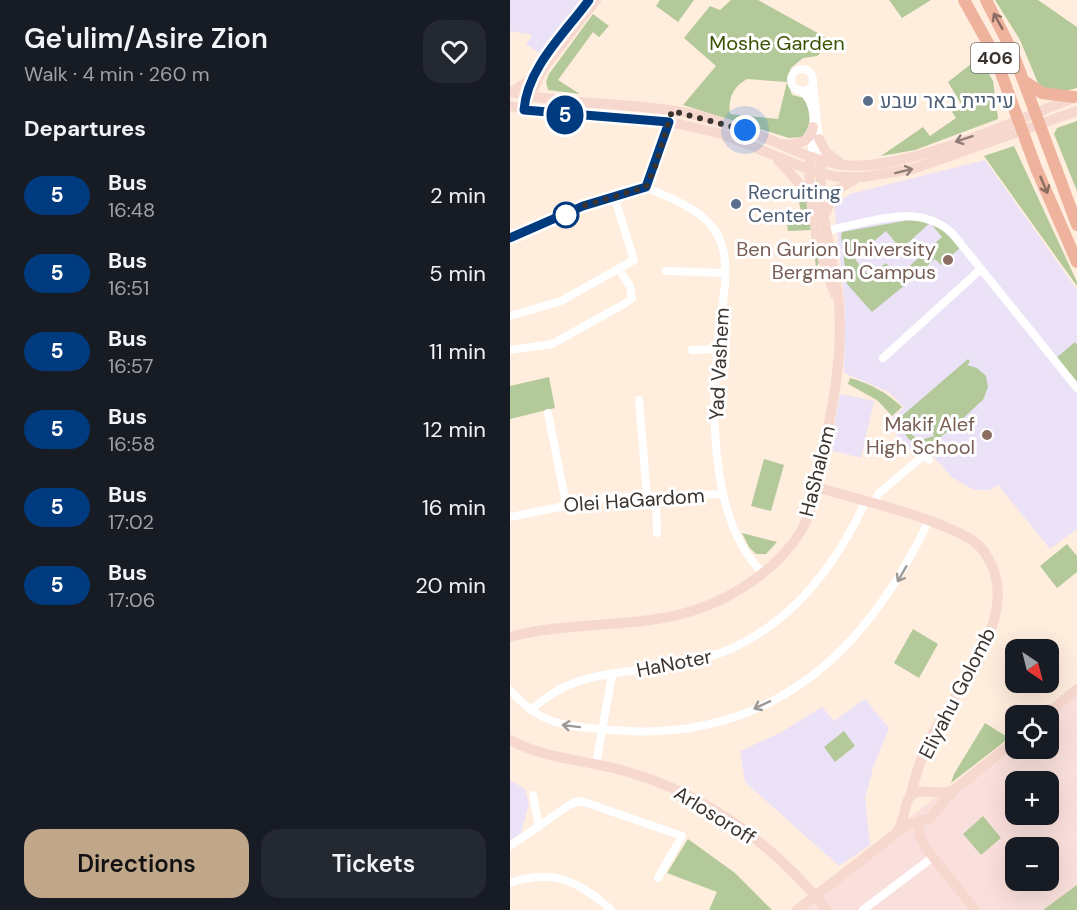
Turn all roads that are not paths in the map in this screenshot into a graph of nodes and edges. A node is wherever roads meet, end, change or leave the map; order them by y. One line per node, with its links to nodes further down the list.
1 (589, 0): 5 (street)
2 (596, 0): 10 (street)
3 (964, 0): 18 (main road, 406)
4 (986, 0): 6 (main road, 406, one-way to 4)
5 (532, 79): 9 (street); 10 (street)
6 (1024, 81): 11 (main road); 16 (main road, 406)
7 (813, 84): 8 (street); 8 (street); 20 (street)
8 (800, 90): 19 (street)
9 (511, 92): 10 (street)
10 (533, 96): 13 (street); 14 (street)
11 (1076, 97): 16 (street)
12 (510, 106): 13 (street)
13 (524, 110): 17 (street)
14 (672, 111): 17 (street); 21 (street)
15 (1077, 111): 16 (street)
16 (1037, 119): 18 (street); 32 (main road, 406)
17 (669, 122): 22 (street); 28 (street)
18 (1021, 125): 24 (street, one-way to 24); 27 (street, one-way to 18); 35 (main road, 406, one-way to 35)
19 (813, 127): 21 (street); 23 (street)
20 (819, 139): 23 (street); 24 (street)
21 (778, 143): 23 (street)
22 (772, 153): 25 (street); 30 (street)
23 (816, 159): 24 (street); 25 (street, HaShalom); 26 (street, HaShalom)
24 (854, 166)
25 (810, 170): 26 (street); 30 (street, HaShalom)
26 (821, 174): 27 (street); 31 (street, HaShalom)
27 (859, 177): 31 (street)
28 (646, 187): 29 (street); 40 (street, Yad Vashem)
29 (614, 196): 34 (street); 36 (street)
30 (812, 199): 37 (street, HaShalom)
31 (825, 218): 33 (street, HaShalom)
32 (1077, 225)
33 (826, 231): 38 (street); 42 (street, HaShalom)
34 (510, 238)
35 (1077, 262)
36 (619, 269): 43 (street); 45 (street)
37 (824, 269): 41 (street); 42 (street, HaShalom)
38 (981, 269): 47 (street); 48 (street)
39 (666, 271): 40 (street)
40 (724, 273): 44 (street, Yad Vashem)
41 (785, 275)
42 (839, 305): 52 (street, HaShalom)
43 (510, 315)
44 (717, 349): 46 (street); 53 (street, Yad Vashem)
45 (510, 350)
46 (692, 350)
47 (883, 358)
48 (1077, 388)
49 (639, 400): 54 (street)
50 (549, 413): 57 (street)
51 (928, 460): 56 (street, HaNoter)
52 (816, 488): 56 (street, Eliyahu Golomb); 61 (street, HaShalom)
53 (723, 494): 55 (street, Olei HaGardom); 61 (street, Yad Vashem)
54 (647, 496): 55 (street, Olei HaGardom); 57 (street, Olei HaGardom)
55 (656, 497): 60 (street)
56 (869, 503): 59 (street, Eliyahu Golomb); 63 (street, HaNoter)
57 (566, 504): 58 (street, Olei HaGardom)
58 (510, 517)
59 (928, 522): 68 (street, one-way to 68); 72 (street, Eliyahu Golomb)
60 (657, 533)
61 (762, 572): 62 (street, HaShalom)
62 (510, 637)
63 (612, 675): 67 (street, HaNoter); 68 (street)
64 (1077, 689): 66 (street)
65 (510, 690): 67 (street)
66 (1058, 705)
67 (530, 710): 68 (street, one-way to 67)
68 (601, 729): 71 (street)
69 (510, 740): 71 (street, Arlosoroff)
70 (1005, 749): 73 (street)
71 (596, 764): 86 (street, Arlosoroff)
72 (918, 768): 74 (street, Eliyahu Golomb); 76 (street, Eliyahu Golomb)
73 (954, 790): 74 (street); 78 (street)
74 (928, 792): 76 (street); 78 (street)
75 (532, 795): 80 (street)
76 (910, 797): 77 (street)
77 (907, 809): 79 (street); 81 (street)
78 (936, 810): 79 (street)
79 (919, 820): 81 (street); 83 (street)
80 (539, 827): 82 (street); 84 (street)
81 (888, 842): 86 (street)
82 (510, 846)
83 (933, 857): 90 (street); 91 (street)
84 (658, 878)
85 (510, 883): 87 (street)
86 (814, 895): 88 (street); 89 (street, Arlosoroff)
87 (610, 910)
88 (797, 910)
89 (827, 910)
90 (863, 910)
91 (975, 910)

